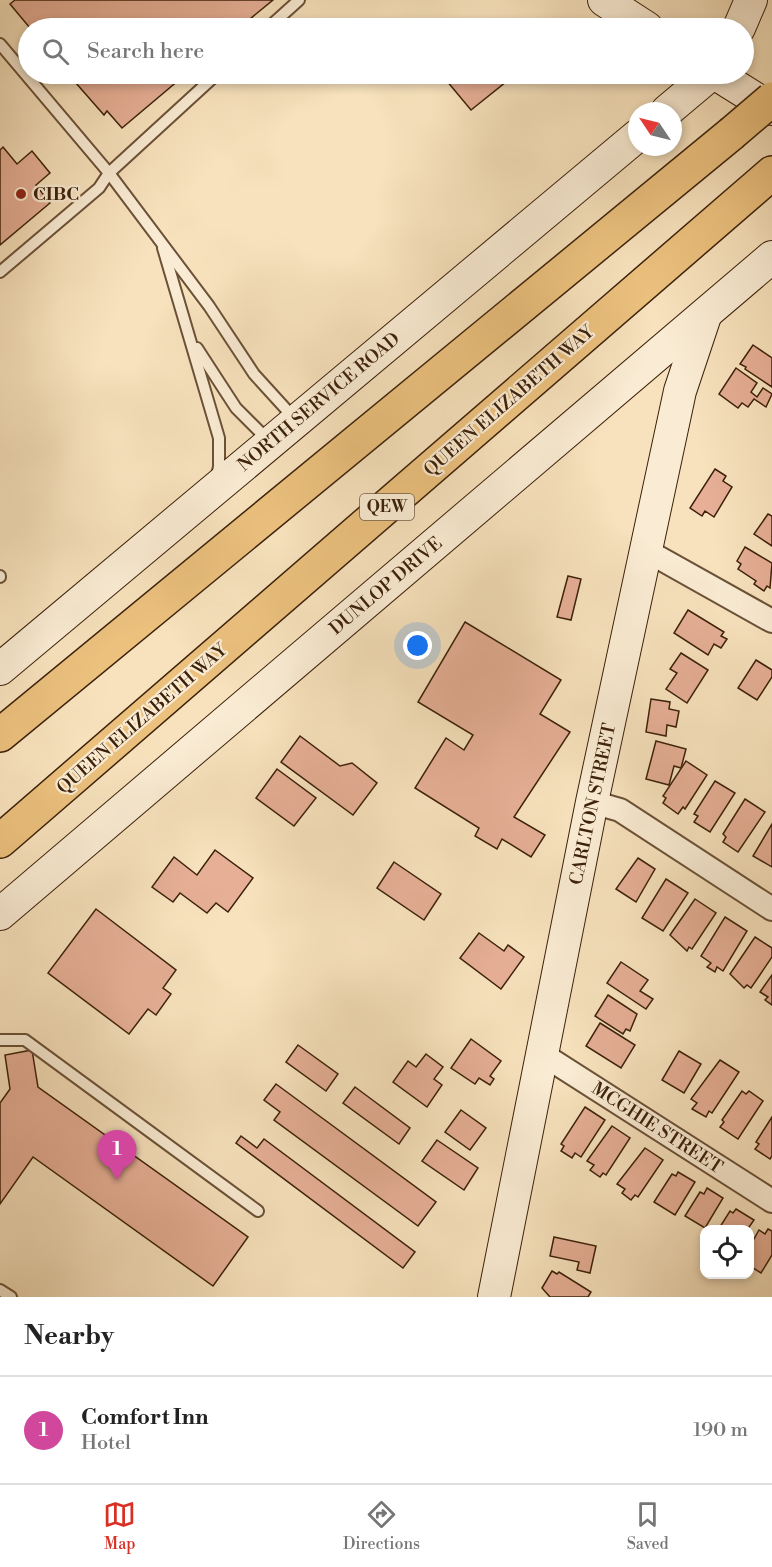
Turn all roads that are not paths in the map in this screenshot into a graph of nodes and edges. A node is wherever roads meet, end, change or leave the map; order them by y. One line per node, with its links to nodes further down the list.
1 (299, 0): 4 (lane)
2 (604, 0): 5 (street)
3 (751, 0): 6 (street)
4 (279, 18)
5 (632, 18)
6 (743, 18)
7 (0, 44): 8 (lane)
8 (18, 65)
9 (34, 84): 17 (lane)
10 (206, 84): 17 (lane)
11 (701, 84): 14 (street)
12 (731, 84): 15 (street)
13 (772, 99): 30 (highway, bridge)
14 (678, 102)
15 (772, 109)
16 (628, 144): 24 (street, NORTH SERVICE ROAD)
17 (109, 173): 19 (lane); 21 (lane)
18 (772, 173): 32 (highway, QUEEN ELIZABETH WAY / QEW)
19 (159, 238): 23 (lane); 24 (lane)
20 (772, 257): 22 (street, DUNLOP DRIVE)
21 (0, 272)
22 (705, 315): 27 (street, CARLTON STREET); 34 (street, DUNLOP DRIVE)
23 (190, 338): 25 (lane); 26 (lane)
24 (296, 421): 25 (street, NORTH SERVICE ROAD)
25 (271, 442): 26 (street, NORTH SERVICE ROAD)
26 (213, 491): 29 (street, NORTH SERVICE ROAD)
27 (647, 551): 28 (street); 31 (street, CARLTON STREET)
28 (772, 621)
29 (0, 669)
30 (0, 735)
31 (592, 802): 33 (street); 36 (street, CARLTON STREET)
32 (0, 841)
33 (772, 909)
34 (0, 914)
35 (0, 1040): 38 (lane)
36 (542, 1054): 37 (street, MCGHIE STREET); 41 (street, CARLTON STREET)
37 (772, 1202)
38 (258, 1211)
39 (0, 1290): 40 (lane)
40 (11, 1297)
41 (494, 1297)

